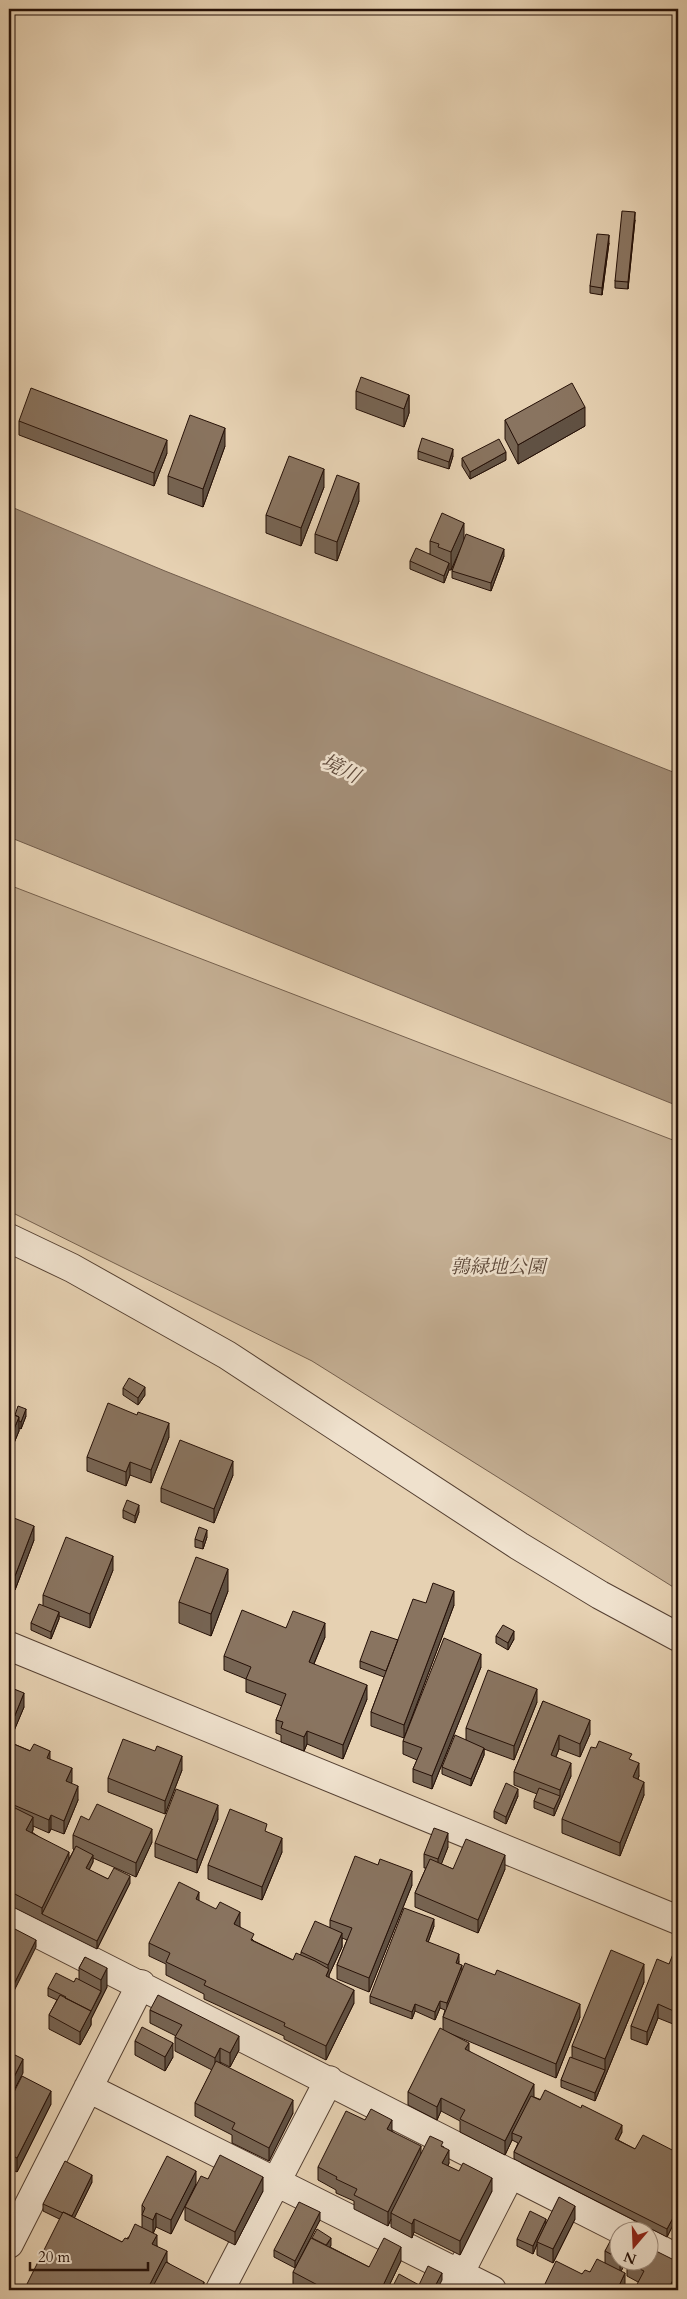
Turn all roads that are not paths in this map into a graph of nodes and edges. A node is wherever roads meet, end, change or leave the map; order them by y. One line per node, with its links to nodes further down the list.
1 (9, 1238): 2 (street)
2 (678, 1637)
3 (9, 1646): 5 (street)
4 (9, 1919): 6 (street)
5 (678, 1920)
6 (140, 1984): 7 (street); 8 (street)
7 (329, 2080): 9 (street); 10 (street)
8 (88, 2088): 10 (street); 11 (street)
9 (510, 2173): 12 (street); 16 (street)
10 (275, 2182): 16 (street); 17 (street)
11 (19, 2198): 13 (street)
12 (610, 2224)
13 (9, 2244)
14 (660, 2249): 15 (street)
15 (678, 2259)
16 (455, 2282): 18 (street)
17 (220, 2290)
18 (492, 2290)

